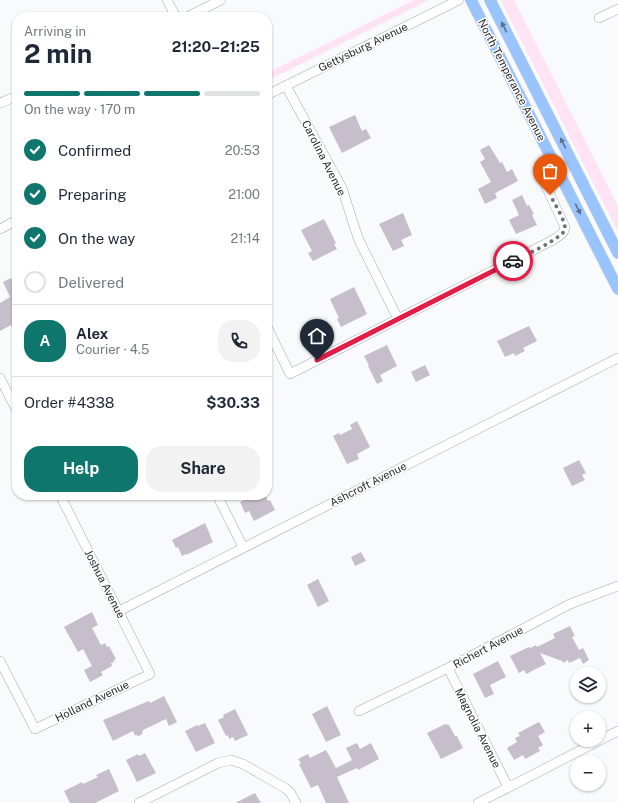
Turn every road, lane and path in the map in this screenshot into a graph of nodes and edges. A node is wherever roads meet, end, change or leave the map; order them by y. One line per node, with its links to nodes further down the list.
1 (167, 0): 7 (street)
2 (221, 0): 8 (street)
3 (458, 0): 10 (street, Gettysburg Avenue)
4 (471, 0): 18 (main road, North Temperance Avenue, one-way to 18)
5 (490, 0): 17 (main road, North Temperance Avenue, one-way to 5)
6 (618, 9): 9 (street)
7 (173, 12)
8 (197, 12)
9 (599, 18)
10 (286, 86): 11 (street, Gettysburg Avenue); 19 (street, Carolina Avenue)
11 (272, 93)
12 (12, 98): 13 (street)
13 (0, 103)
14 (544, 182): 19 (street)
15 (12, 223): 16 (street)
16 (0, 229)
17 (618, 253)
18 (618, 289)
19 (398, 319): 20 (street)
20 (272, 337)
21 (618, 358): 26 (street, Ashcroft Avenue)
22 (0, 378): 23 (street)
23 (12, 401)
24 (63, 500): 28 (street, Joshua Avenue)
25 (219, 500): 26 (street)
26 (243, 548): 28 (street, Ashcroft Avenue)
27 (618, 586): 30 (street, Richert Avenue)
28 (119, 611): 31 (street, Joshua Avenue)
29 (0, 661): 31 (street, Holland Avenue)
30 (448, 668): 32 (street, Richert Avenue); 34 (street, Magnolia Avenue)
31 (150, 674)
32 (359, 711)
33 (618, 731): 34 (street)
34 (508, 787): 37 (street)
35 (139, 803): 36 (street)
36 (296, 803)
37 (478, 803)

